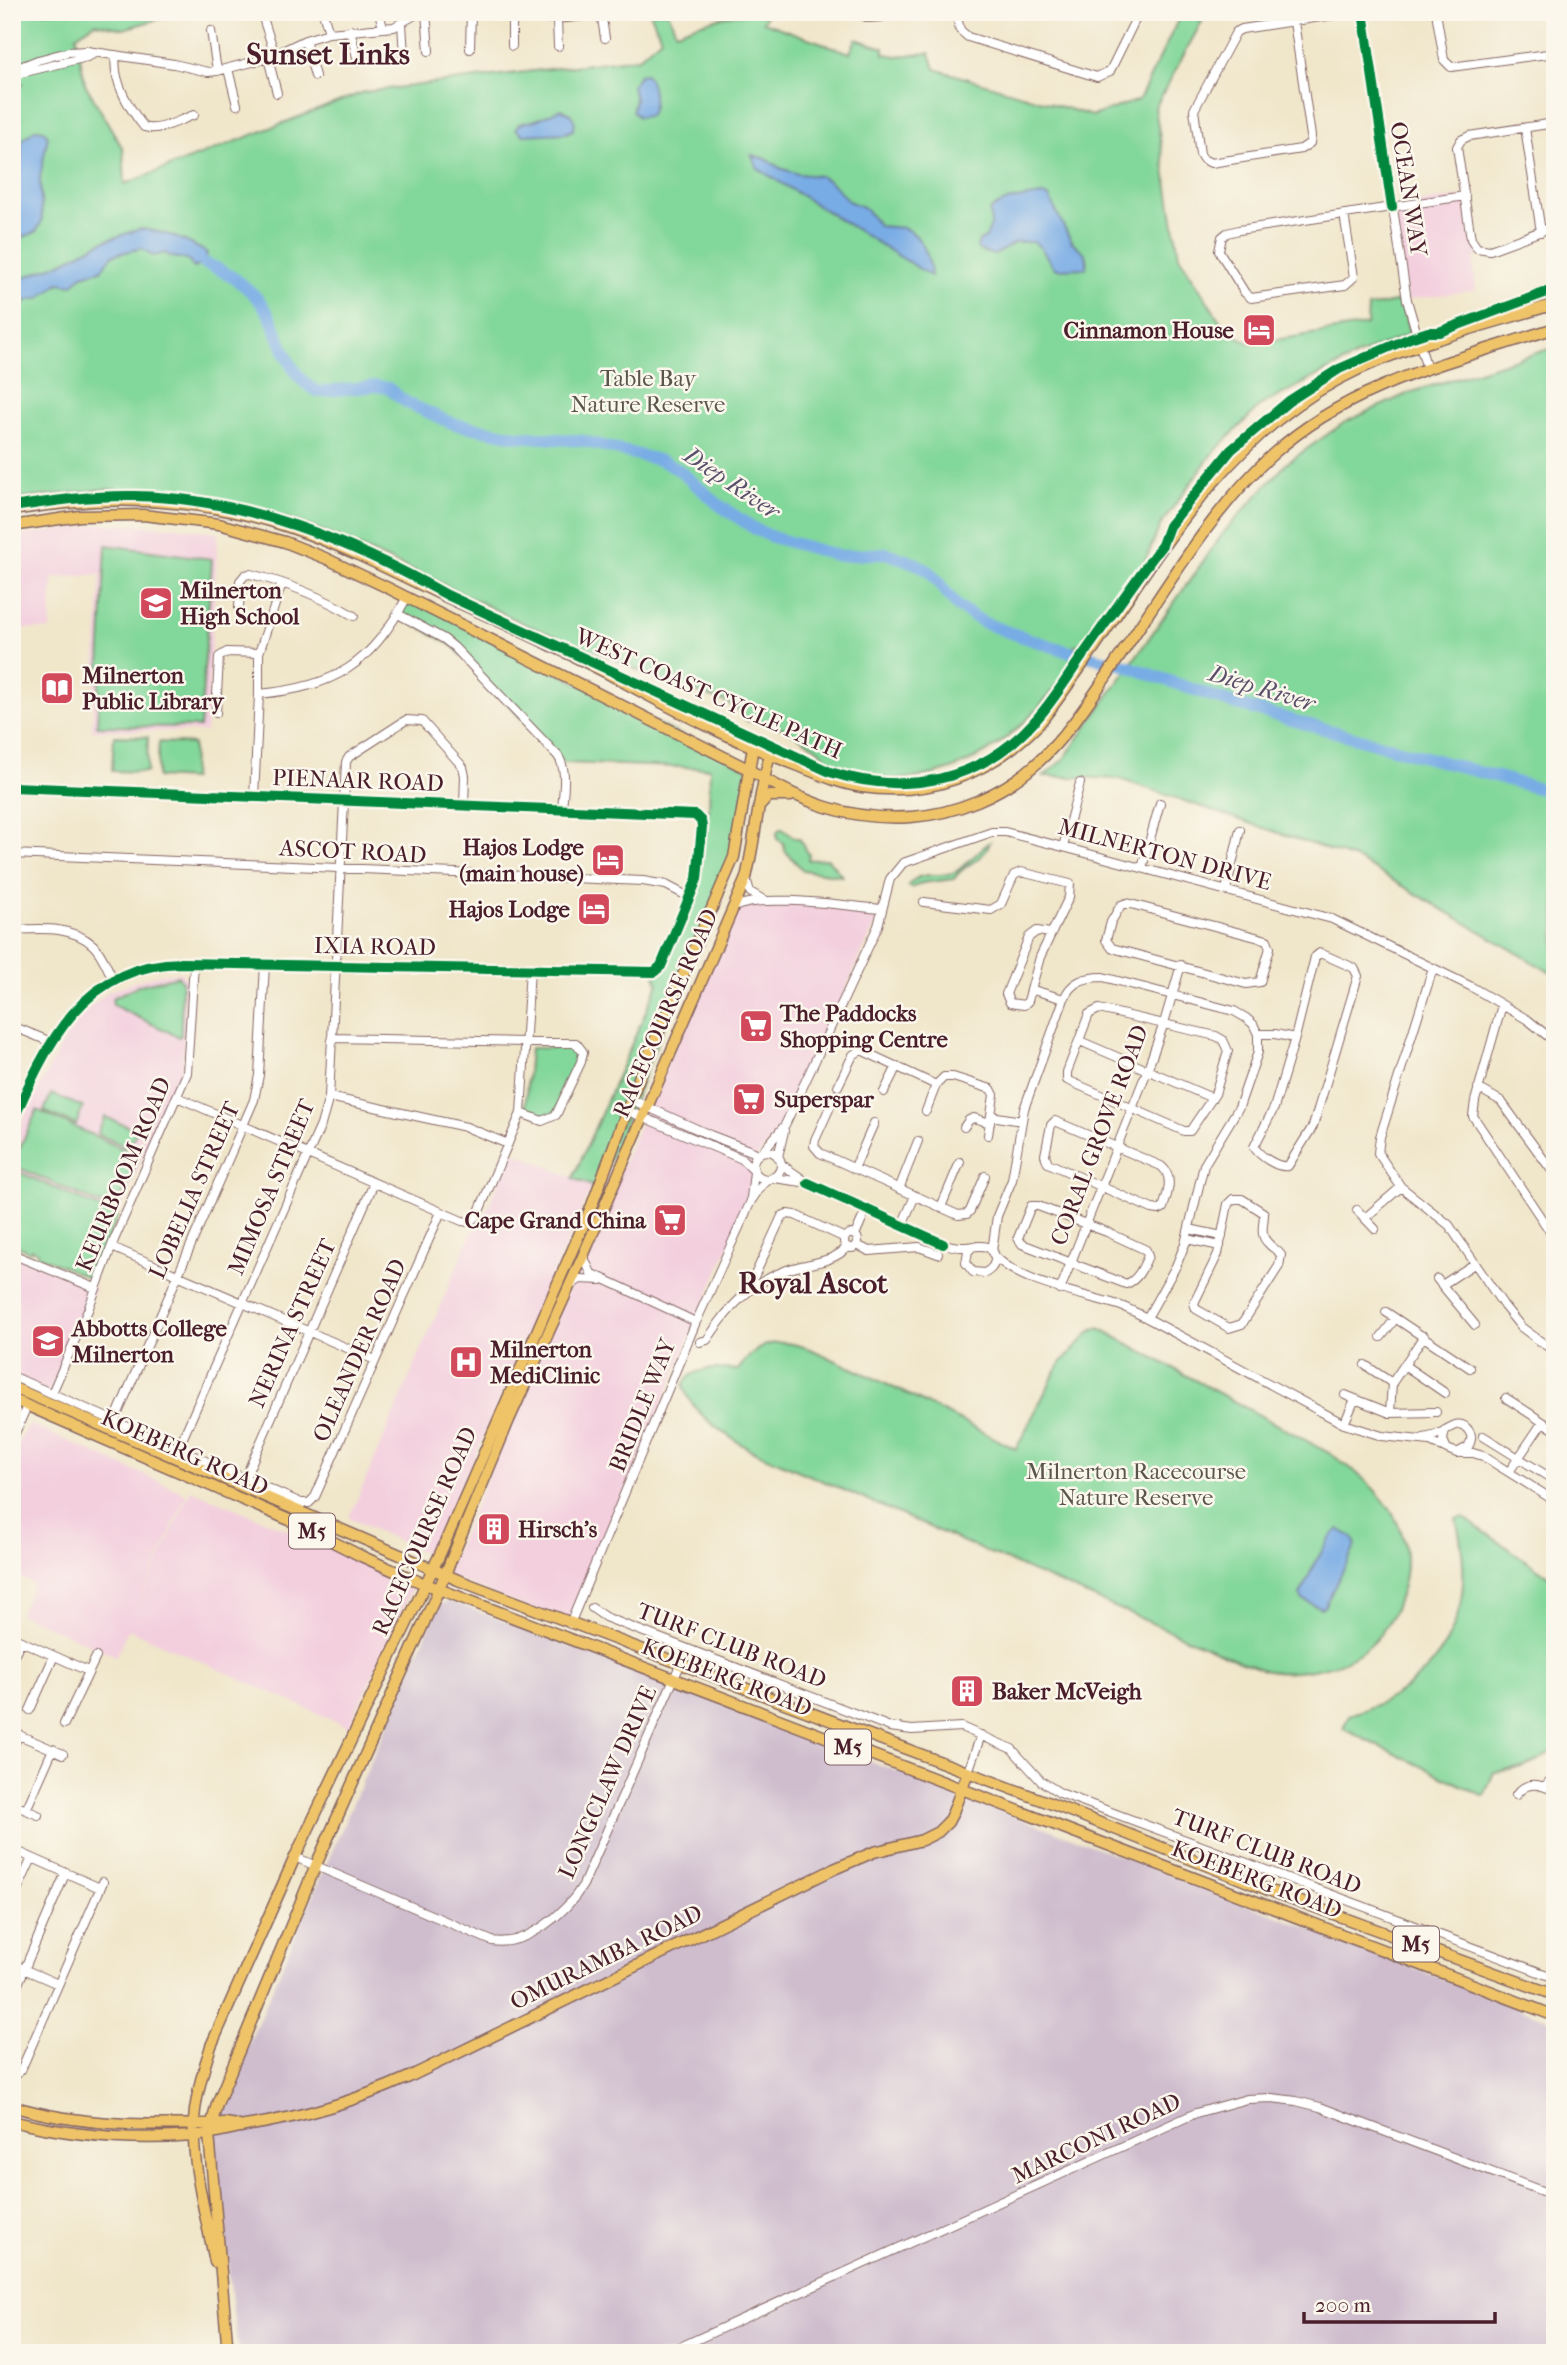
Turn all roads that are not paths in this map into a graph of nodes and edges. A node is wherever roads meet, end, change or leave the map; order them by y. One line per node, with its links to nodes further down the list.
1 (323, 12): 23 (street)
2 (379, 12): 20 (street)
3 (420, 12): 19 (street)
4 (426, 12): 29 (street)
5 (471, 12): 28 (street)
6 (854, 12): 7 (street)
7 (886, 12)
8 (956, 12): 15 (street)
9 (1122, 12): 15 (street)
10 (1353, 12): 18 (street)
11 (1363, 12): 45 (street, OCEAN WAY)
12 (1436, 12): 30 (street)
13 (509, 13): 16 (street); 26 (street)
14 (604, 13): 16 (street); 24 (street)
15 (1138, 15)
16 (552, 17): 27 (street)
17 (263, 18): 33 (street)
18 (1294, 22): 18 (street)
19 (402, 23): 20 (street); 32 (street)
20 (383, 28): 21 (street)
21 (350, 30): 23 (street); 34 (street)
22 (211, 31): 36 (street)
23 (329, 33): 25 (street)
24 (605, 38)
25 (305, 40): 33 (street); 38 (street)
26 (512, 46)
27 (558, 46)
28 (470, 50)
29 (429, 51)
30 (1555, 53)
31 (116, 55): 36 (street); 37 (street); 41 (street)
32 (404, 56)
33 (271, 57): 35 (street); 39 (street)
34 (358, 61)
35 (228, 69): 36 (street); 40 (street)
36 (217, 71)
37 (12, 73)
38 (315, 76)
39 (277, 93)
40 (237, 105)
41 (194, 115)
42 (1555, 123): 43 (street)
43 (1525, 128): 44 (street); 48 (street)
44 (1465, 196): 45 (street); 48 (street)
45 (1392, 207): 46 (street); 51 (street, OCEAN WAY)
46 (1344, 214): 46 (street)
47 (1555, 226): 48 (street)
48 (1541, 232)
49 (1555, 303): 51 (main road)
50 (1555, 328): 52 (main road)
51 (1421, 346): 52 (street, OCEAN WAY); 64 (main road)
52 (1427, 369): 70 (main road)
53 (12, 510): 63 (main road)
54 (12, 526): 56 (main road)
55 (282, 583): 57 (street); 59 (street); 60 (street)
56 (407, 597): 58 (street); 65 (main road)
57 (239, 609)
58 (398, 614): 61 (street); 75 (street)
59 (354, 616)
60 (259, 653): 61 (street); 62 (street)
61 (260, 694): 69 (street)
62 (216, 713)
63 (753, 747): 64 (main road); 65 (main road, RACECOURSE ROAD)
64 (770, 755): 66 (main road, RACECOURSE ROAD)
65 (747, 769): 66 (main road); 121 (main road, RACECOURSE ROAD)
66 (763, 779): 70 (main road); 74 (main road, RACECOURSE ROAD)
67 (1080, 783): 78 (street)
68 (12, 787): 69 (street, PIENAAR ROAD)
69 (254, 797): 71 (street, PIENAAR ROAD)
70 (800, 798): 74 (main road)
71 (343, 799): 73 (street, PIENAAR ROAD); 73 (street, MIMOSA STREET); 81 (street, MIMOSA STREET)
72 (1160, 803): 80 (street)
73 (464, 805): 75 (street, PIENAAR ROAD)
74 (759, 807): 82 (main road, RACECOURSE ROAD)
75 (562, 809): 76 (street, PIENAAR ROAD)
76 (700, 820): 84 (street, IXIA ROAD)
77 (1240, 830): 83 (street)
78 (1063, 847): 80 (street, MILNERTON DRIVE); 88 (street, MILNERTON DRIVE)
79 (12, 854): 81 (street, ASCOT ROAD)
80 (1142, 868): 83 (street, MILNERTON DRIVE)
81 (340, 869): 84 (street, ASCOT ROAD); 94 (street, MIMOSA STREET)
82 (746, 878): 85 (street); 87 (main road, RACECOURSE ROAD)
83 (1226, 890): 95 (street, MILNERTON DRIVE)
84 (689, 897): 96 (street, IXIA ROAD)
85 (770, 901): 87 (street); 88 (street)
86 (924, 902): 90 (street)
87 (734, 906): 125 (main road, RACECOURSE ROAD)
88 (882, 909): 130 (street)
89 (12, 930): 97 (street)
90 (1051, 933): 98 (street); 98 (street)
91 (194, 963): 92 (street, IXIA ROAD); 97 (street, IXIA ROAD); 118 (street, KEURBOOM ROAD)
92 (265, 964): 94 (street, IXIA ROAD); 131 (street, LOBELIA STREET)
93 (1181, 965): 93 (street); 99 (street, CORAL GROVE ROAD)
94 (336, 967): 96 (street, IXIA ROAD); 105 (street, MIMOSA STREET)
95 (1433, 968): 101 (street, MILNERTON DRIVE); 149 (street)
96 (530, 970): 109 (street)
97 (113, 979): 108 (street, IXIA ROAD)
98 (1033, 990): 100 (street)
99 (1173, 994): 100 (street); 102 (street, CORAL GROVE ROAD); 104 (street)
100 (1064, 999): 127 (street)
101 (1502, 1005): 110 (street, MILNERTON DRIVE); 115 (street)
102 (1164, 1023): 107 (street); 112 (street, CORAL GROVE ROAD); 120 (street)
103 (12, 1026): 108 (street)
104 (1258, 1034): 106 (street); 162 (street)
105 (333, 1038): 109 (street); 119 (street, MIMOSA STREET)
106 (1295, 1038): 106 (street)
107 (1080, 1041): 112 (street); 122 (street)
108 (51, 1042): 128 (street, IXIA ROAD)
109 (525, 1042): 124 (street); 124 (street)
110 (1555, 1042)
111 (897, 1066): 113 (street); 114 (street); 116 (street)
112 (1147, 1071): 120 (street); 122 (street, CORAL GROVE ROAD)
113 (936, 1085): 123 (street); 126 (street)
114 (838, 1086)
115 (1478, 1088): 143 (street); 166 (street)
116 (884, 1092)
117 (835, 1096): 141 (street)
118 (177, 1097): 131 (street); 171 (street, KEURBOOM ROAD)
119 (330, 1097): 135 (street); 138 (street, MIMOSA STREET)
120 (1212, 1098): 122 (street)
121 (628, 1105): 125 (street); 235 (main road, RACECOURSE ROAD)
122 (1131, 1109): 136 (street, CORAL GROVE ROAD)
123 (926, 1111)
124 (521, 1112): 135 (street)
125 (645, 1113): 137 (street); 142 (street); 173 (main road, RACECOURSE ROAD)
126 (990, 1120): 127 (street); 132 (street); 133 (street)
127 (1021, 1121): 157 (street)
128 (12, 1123)
129 (874, 1123): 141 (street)
130 (785, 1125): 137 (street); 139 (street)
131 (242, 1126): 138 (street); 183 (street, LOBELIA STREET)
132 (964, 1127)
133 (988, 1135)
134 (918, 1141): 150 (street)
135 (508, 1144): 156 (street)
136 (1115, 1148): 148 (street, CORAL GROVE ROAD); 148 (street); 148 (street)
137 (760, 1153): 139 (street); 142 (street)
138 (308, 1155): 146 (street); 190 (street, MIMOSA STREET)
139 (779, 1161): 145 (street); 147 (street)
140 (960, 1162): 153 (street)
141 (854, 1169): 150 (street)
142 (754, 1171): 145 (street); 152 (street, BRIDLE WAY)
143 (1555, 1175)
144 (985, 1176): 153 (street)
145 (772, 1178): 147 (street); 152 (street, BRIDLE WAY)
146 (374, 1183): 156 (street); 196 (street, NERINA STREET)
147 (808, 1184): 154 (street)
148 (1100, 1186): 159 (street, CORAL GROVE ROAD)
149 (1401, 1187): 158 (street); 179 (street)
150 (899, 1188): 151 (street)
151 (915, 1196): 153 (street); 160 (street)
152 (751, 1201): 194 (street, BRIDLE WAY)
153 (941, 1207)
154 (866, 1210): 160 (street); 163 (street)
155 (1357, 1210): 158 (street)
156 (441, 1212): 201 (street, OLEANDER ROAD)
157 (997, 1216): 169 (street); 174 (street)
158 (1365, 1218): 161 (street)
159 (1085, 1224): 178 (street, CORAL GROVE ROAD); 178 (street); 178 (street)
160 (901, 1225): 167 (street)
161 (1375, 1229)
162 (1188, 1234): 164 (street); 170 (street); 192 (street)
163 (855, 1235): 165 (street); 168 (street)
164 (1222, 1236): 170 (street); 170 (street)
165 (845, 1238): 172 (street); 182 (street)
166 (1555, 1239)
167 (943, 1244): 169 (street); 177 (street)
168 (858, 1245): 172 (street); 176 (street)
169 (977, 1246): 174 (street); 177 (street)
170 (1220, 1246)
171 (111, 1247): 183 (street); 187 (street, KEURBOOM ROAD)
172 (847, 1247): 184 (street)
173 (585, 1250): 185 (street); 186 (main road, RACECOURSE ROAD)
174 (993, 1252): 180 (street); 181 (street)
175 (12, 1254): 187 (street)
176 (937, 1254)
177 (966, 1263): 181 (street)
178 (1070, 1263): 189 (street, CORAL GROVE ROAD)
179 (1474, 1264): 195 (street); 200 (street)
180 (1015, 1271): 181 (street); 189 (street)
181 (988, 1272)
182 (756, 1273): 184 (street); 188 (street)
183 (177, 1276): 190 (street); 217 (street, LOBELIA STREET)
184 (768, 1279): 188 (street)
185 (604, 1280): 186 (street); 194 (street)
186 (569, 1287): 236 (main road, RACECOURSE ROAD)
187 (95, 1288): 208 (street, KEURBOOM ROAD)
188 (748, 1290): 199 (street)
189 (1060, 1290): 192 (street)
190 (243, 1303): 196 (street); 226 (street, MIMOSA STREET)
191 (1386, 1312): 193 (street)
192 (1147, 1318): 219 (street)
193 (1395, 1319): 197 (street); 198 (street)
194 (696, 1322): 240 (street, BRIDLE WAY)
195 (1475, 1325)
196 (309, 1331): 201 (street); 233 (street, NERINA STREET)
197 (1424, 1336): 203 (street); 204 (street)
198 (1381, 1337)
199 (700, 1342)
200 (1555, 1352)
201 (375, 1360): 233 (street, OLEANDER ROAD)
202 (1365, 1365): 206 (street)
203 (1404, 1366): 206 (street); 209 (street)
204 (1470, 1368)
205 (12, 1376): 208 (street)
206 (1392, 1383): 216 (street)
207 (12, 1387): 235 (main road, KOEBERG ROAD / M5)
208 (52, 1393): 217 (street)
209 (1445, 1393)
210 (1345, 1395): 213 (street)
211 (1506, 1398): 218 (street)
212 (12, 1399): 214 (main road, KOEBERG ROAD / M5)
213 (1356, 1400): 216 (street); 219 (street)
214 (27, 1406): 225 (street); 237 (main road, KOEBERG ROAD / M5)
215 (1436, 1412): 216 (street)
216 (1390, 1413)
217 (115, 1420): 226 (street)
218 (1542, 1423): 221 (street); 230 (street)
219 (1346, 1424): 224 (street)
220 (1445, 1430): 222 (street); 224 (street); 227 (street)
221 (1555, 1430)
222 (1471, 1435): 228 (street); 229 (street)
223 (1483, 1436): 230 (street)
224 (1421, 1439): 227 (street)
225 (12, 1440)
226 (178, 1449): 233 (street)
227 (1447, 1449): 228 (street)
228 (1461, 1452): 229 (street)
229 (1483, 1456): 231 (street)
230 (1518, 1458): 231 (street); 232 (street)
231 (1509, 1472): 234 (street)
232 (1549, 1477)
233 (245, 1478)
234 (1555, 1501)
235 (432, 1569): 236 (main road, KOEBERG ROAD / M5); 237 (main road, RACECOURSE ROAD)
236 (445, 1575): 238 (main road, RACECOURSE ROAD); 240 (main road, KOEBERG ROAD / M5)
237 (425, 1583): 238 (main road, KOEBERG ROAD / M5); 266 (main road, RACECOURSE ROAD)
238 (439, 1589): 247 (main road, KOEBERG ROAD / M5); 267 (main road, RACECOURSE ROAD)
239 (592, 1608): 251 (street, TURF CLUB ROAD)
240 (570, 1623): 245 (main road, KOEBERG ROAD / M5)
241 (16, 1639): 242 (street); 244 (street)
242 (54, 1656): 246 (street); 248 (street)
243 (96, 1657): 246 (street)
244 (12, 1659)
245 (680, 1665): 247 (street, LONGCLAW DRIVE); 255 (main road, KOEBERG ROAD / M5)
246 (88, 1671): 249 (street)
247 (674, 1679): 258 (main road, KOEBERG ROAD / M5); 267 (street, LONGCLAW DRIVE)
248 (30, 1710)
249 (64, 1724)
250 (16, 1733): 252 (street); 253 (street)
251 (981, 1735): 255 (street); 272 (street, TURF CLUB ROAD)
252 (12, 1749)
253 (53, 1749): 254 (street); 262 (street)
254 (64, 1754)
255 (968, 1772): 258 (main road, OMURAMBA ROAD); 274 (main road, KOEBERG ROAD / M5)
256 (1555, 1775): 257 (street)
257 (1545, 1786): 259 (street); 260 (street)
258 (962, 1790): 276 (main road, KOEBERG ROAD / M5); 281 (main road, OMURAMBA ROAD)
259 (1555, 1791)
260 (1516, 1796)
261 (12, 1804): 262 (street)
262 (26, 1810): 263 (street)
263 (37, 1815)
264 (12, 1849): 265 (street)
265 (32, 1857): 268 (street); 269 (street)
266 (295, 1857): 267 (street, LONGCLAW DRIVE); 280 (main road, RACECOURSE ROAD)
267 (316, 1865): 281 (main road, RACECOURSE ROAD)
268 (66, 1872): 271 (street); 273 (street)
269 (12, 1902)
270 (12, 1964): 271 (street)
271 (24, 1969): 273 (street); 275 (street)
272 (1555, 1978)
273 (58, 1984): 277 (street)
274 (1555, 1995)
275 (12, 1998)
276 (1555, 2016)
277 (12, 2078)
278 (12, 2106): 280 (main road, OMURAMBA ROAD)
279 (12, 2121): 282 (main road, OMURAMBA ROAD)
280 (194, 2123): 281 (main road, OMURAMBA ROAD); 282 (main road, RACECOURSE ROAD)
281 (209, 2129): 282 (main road, OMURAMBA ROAD); 284 (main road, RACECOURSE ROAD)
282 (194, 2136): 284 (main road, RACECOURSE ROAD)
283 (1555, 2196): 286 (street, MARCONI ROAD)
284 (227, 2339): 285 (main road, RACECOURSE ROAD)
285 (228, 2353)
286 (667, 2353)

